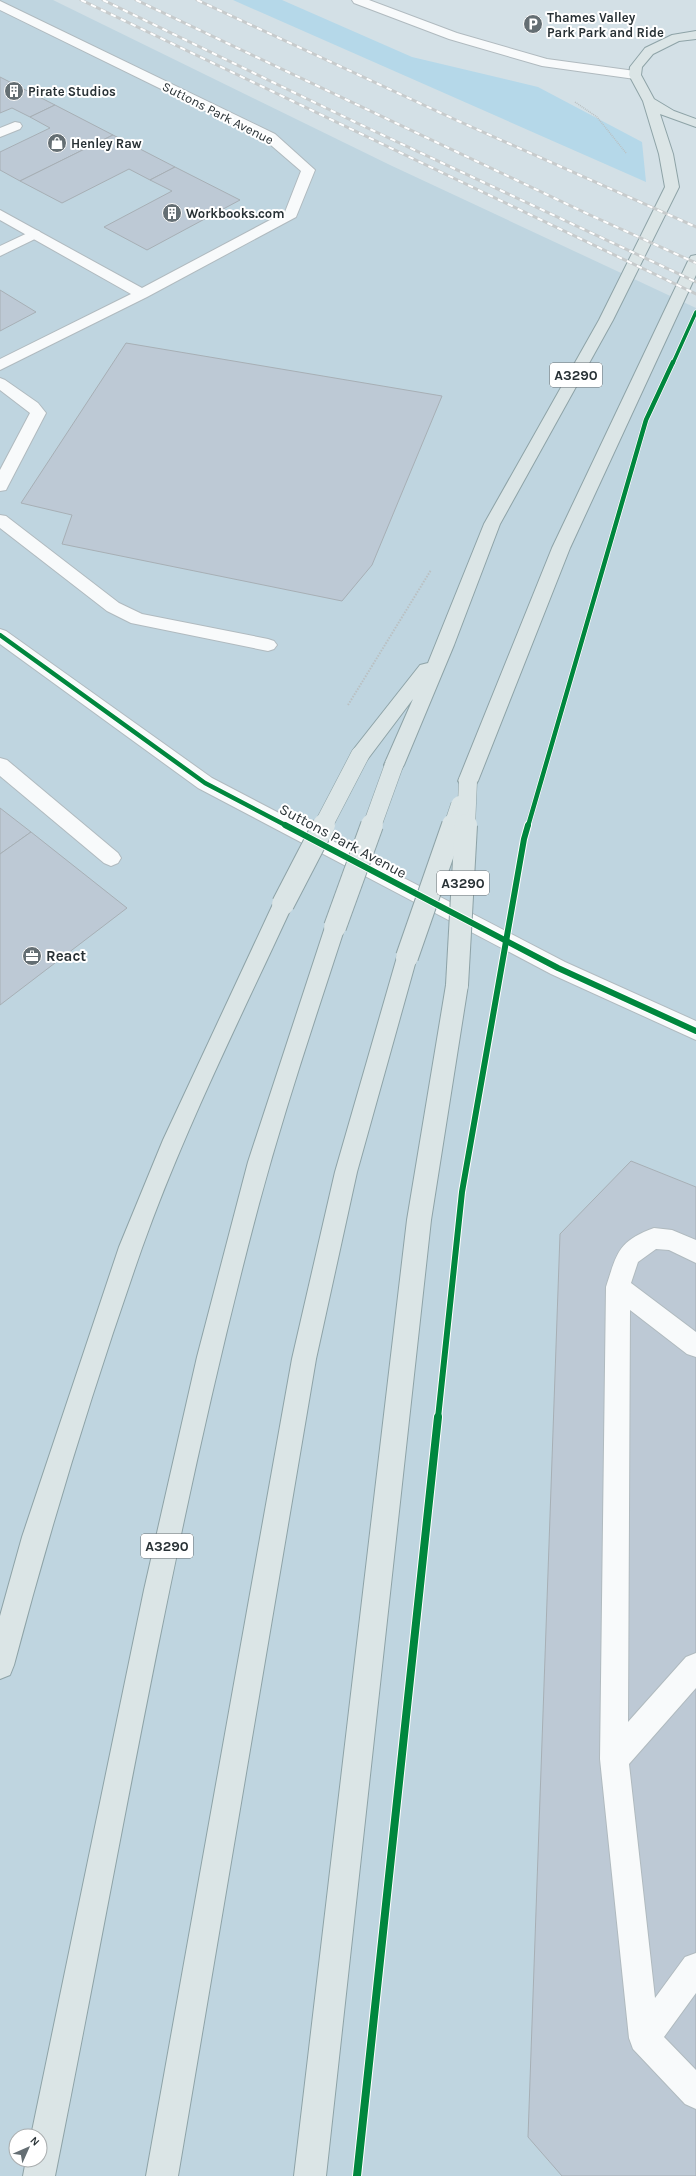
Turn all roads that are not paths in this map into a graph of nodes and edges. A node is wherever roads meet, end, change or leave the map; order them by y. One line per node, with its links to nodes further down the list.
1 (358, 0): 4 (street)
2 (0, 5): 13 (street, Suttons Park Avenue)
3 (696, 35): 4 (main road)
4 (635, 75): 5 (main road)
5 (649, 101): 6 (main road); 20 (main road, A3290)
6 (696, 123)
7 (15, 126): 8 (street)
8 (0, 133)
9 (0, 214): 10 (street)
10 (34, 234): 11 (street); 13 (street)
11 (0, 252)
12 (696, 259): 22 (main road, A3290)
13 (142, 294): 14 (street, Suttons Park Avenue)
14 (0, 366)
15 (0, 383): 16 (street)
16 (0, 486)
17 (0, 520): 19 (street)
18 (0, 635): 24 (street, Suttons Park Avenue)
19 (268, 645)
20 (445, 645): 28 (main road, A3290, bridge); 34 (main road, A3290, bridge)
21 (0, 765): 23 (street)
22 (468, 781): 35 (main road, A3290, bridge); 36 (main road, A3290, bridge)
23 (111, 858)
24 (696, 1031)
25 (696, 1252): 26 (street)
26 (618, 1287): 27 (street); 30 (street)
27 (696, 1346)
28 (0, 1665)
29 (696, 1667): 30 (street)
30 (614, 1759): 32 (street)
31 (696, 1968): 32 (street)
32 (644, 2038): 33 (street)
33 (696, 2093)
34 (39, 2176)
35 (162, 2176)
36 (310, 2176)

